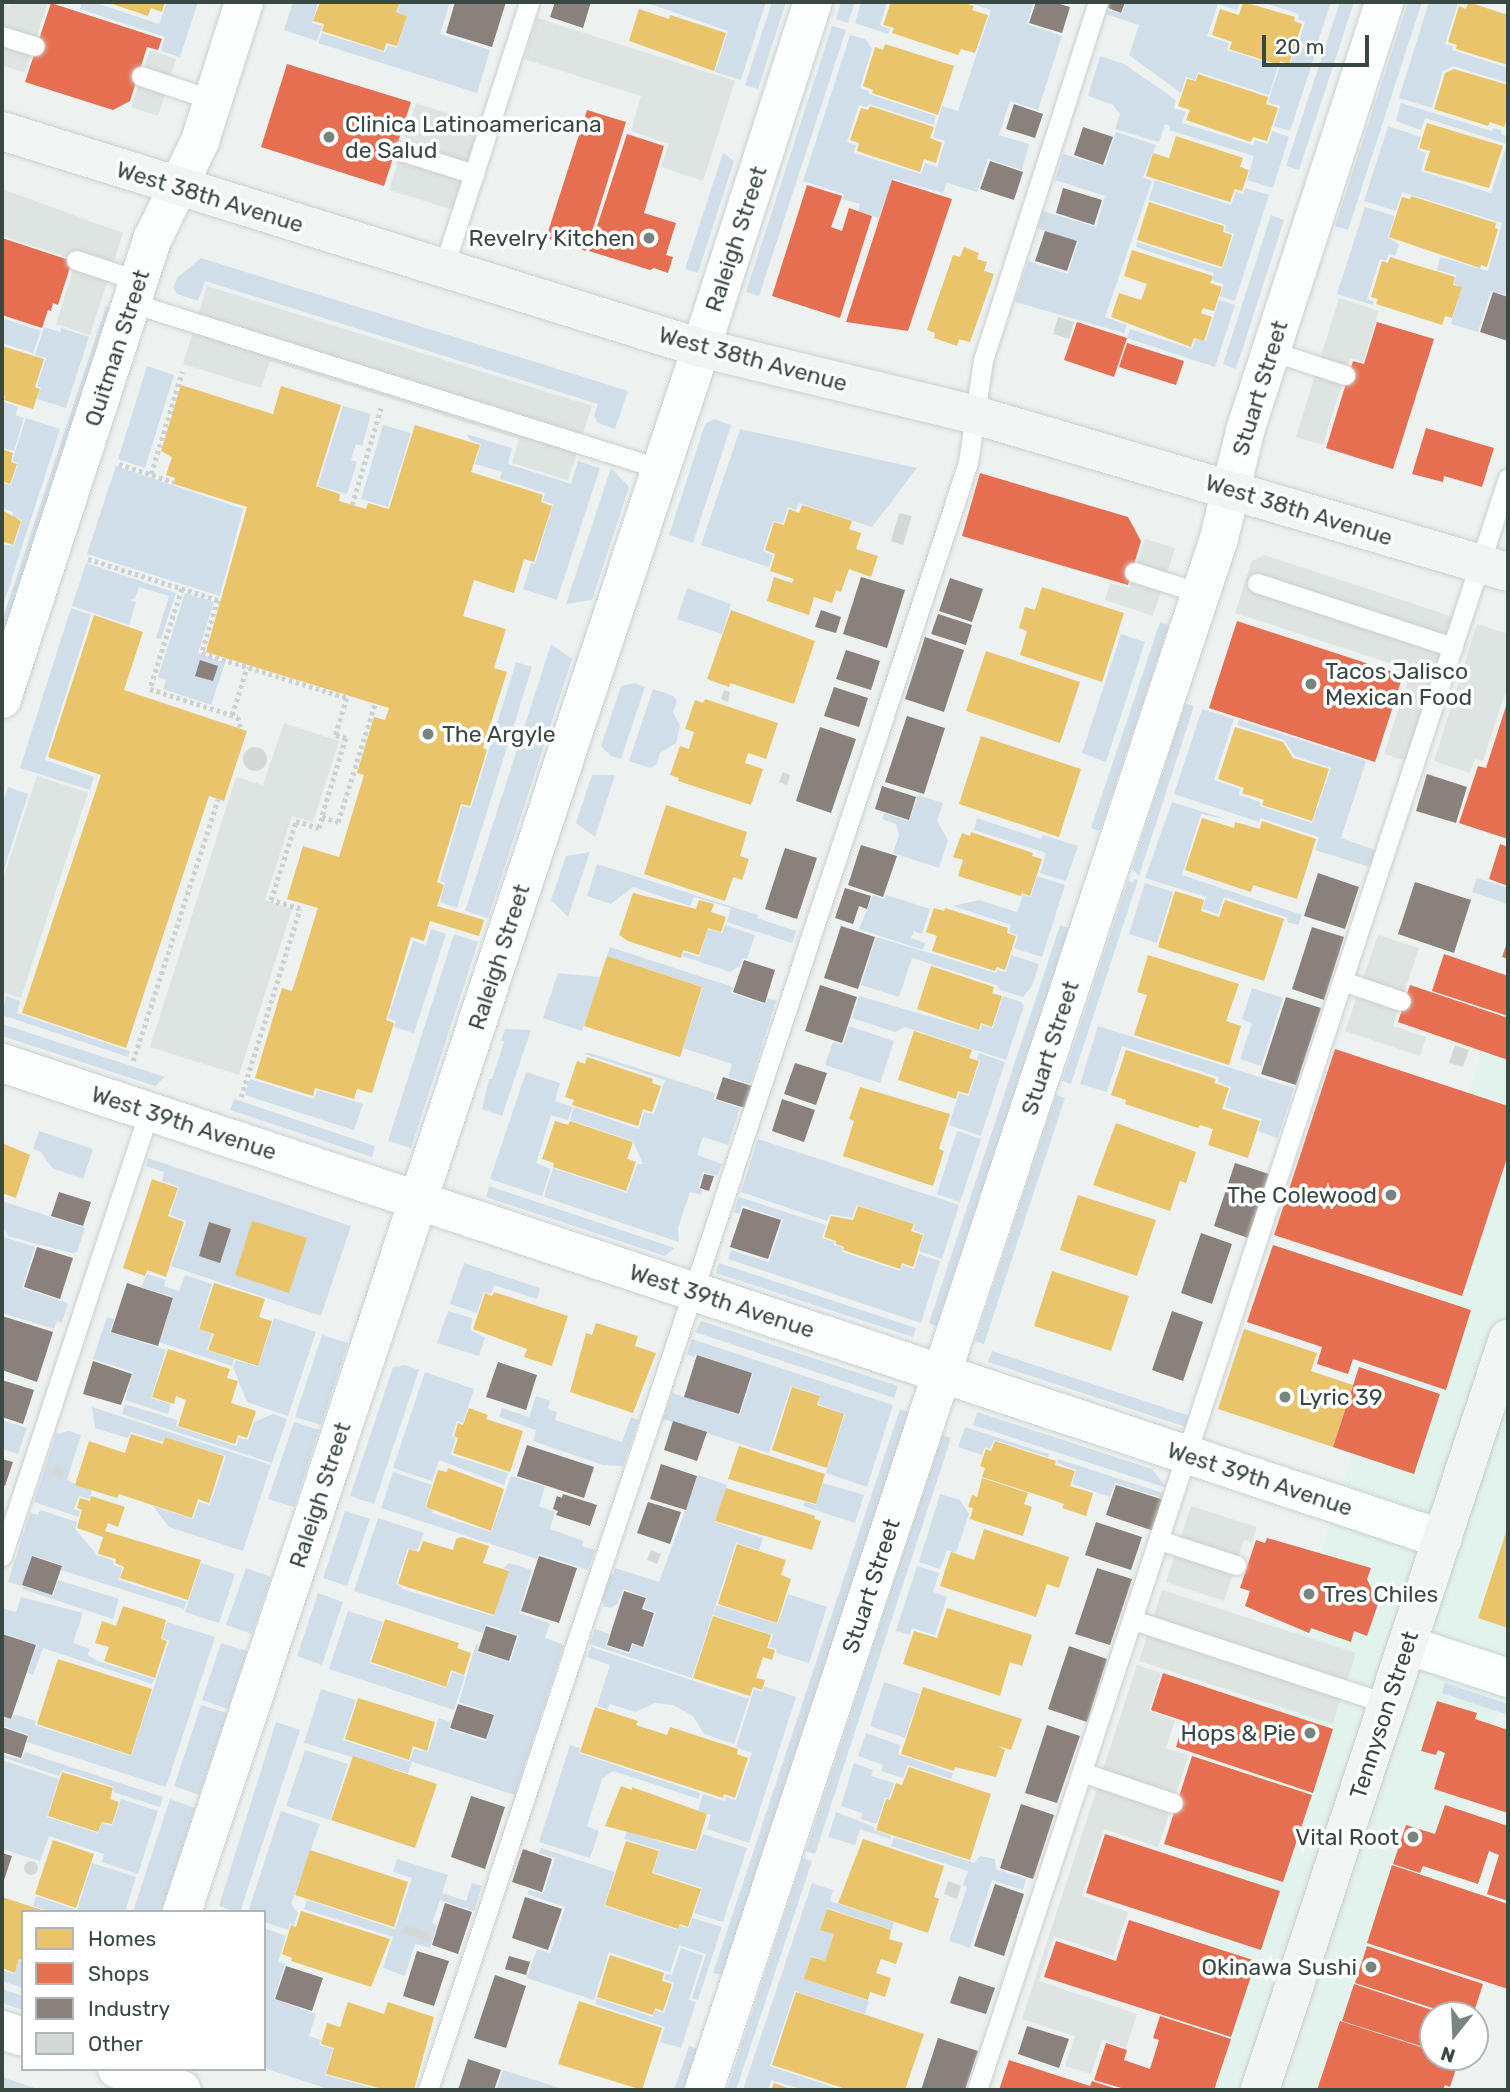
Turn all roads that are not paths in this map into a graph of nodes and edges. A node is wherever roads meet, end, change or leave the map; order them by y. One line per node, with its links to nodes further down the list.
1 (244, 2): 9 (street, Quitman Street)
2 (529, 2): 12 (lane)
3 (813, 2): 17 (street, Raleigh Street)
4 (1098, 2): 20 (lane)
5 (1384, 2): 18 (street, Stuart Street)
6 (2, 36): 7 (lane)
7 (34, 46)
8 (141, 76): 9 (lane)
9 (213, 100): 13 (street, Quitman Street)
10 (2, 131): 13 (main road, West 38th Avenue)
11 (401, 151): 12 (lane)
12 (474, 174): 15 (lane)
13 (177, 187): 15 (main road, West 38th Avenue); 16 (street, Quitman Street)
14 (76, 260): 16 (lane)
15 (443, 269): 17 (main road, West 38th Avenue)
16 (135, 292): 21 (lane); 29 (street, Quitman Street)
17 (701, 348): 20 (main road, West 38th Avenue); 21 (street, Raleigh Street)
18 (1271, 351): 19 (lane); 23 (street, Stuart Street)
19 (1345, 375)
20 (975, 415): 23 (main road, West 38th Avenue); 35 (lane)
21 (661, 469): 34 (street, Raleigh Street)
22 (1508, 478): 24 (lane)
23 (1230, 490): 24 (main road, West 38th Avenue); 27 (street, Stuart Street)
24 (1494, 568): 28 (lane)
25 (1134, 572): 27 (lane)
26 (1257, 583): 28 (lane)
27 (1200, 593): 37 (street, Stuart Street)
28 (1453, 647): 30 (lane)
29 (2, 699)
30 (1343, 981): 31 (lane); 38 (lane)
31 (1401, 1001)
32 (2, 1063): 33 (street, West 39th Avenue)
33 (149, 1112): 34 (street, West 39th Avenue); 41 (lane)
34 (418, 1200): 35 (street, West 39th Avenue); 49 (street, Raleigh Street)
35 (693, 1292): 37 (street, West 39th Avenue); 54 (lane)
36 (1508, 1339): 39 (main road, Tennyson Street)
37 (941, 1373): 38 (street, West 39th Avenue); 55 (street, Stuart Street)
38 (1187, 1454): 39 (street, West 39th Avenue); 40 (lane)
39 (1442, 1539): 44 (main road, Tennyson Street)
40 (1159, 1540): 42 (lane); 43 (lane)
41 (2, 1556)
42 (1236, 1565)
43 (1133, 1620): 46 (lane); 47 (lane)
44 (1407, 1645): 45 (street); 46 (main road, Tennyson Street)
45 (1508, 1678)
46 (1388, 1704): 57 (main road, Tennyson Street)
47 (1082, 1772): 48 (lane); 56 (lane)
48 (1173, 1803)
49 (183, 1910)
50 (2, 2031): 51 (street)
51 (21, 2037)
52 (125, 2075): 53 (street)
53 (182, 2090)
54 (428, 2090)
55 (704, 2090)
56 (977, 2090)
57 (1260, 2090)

